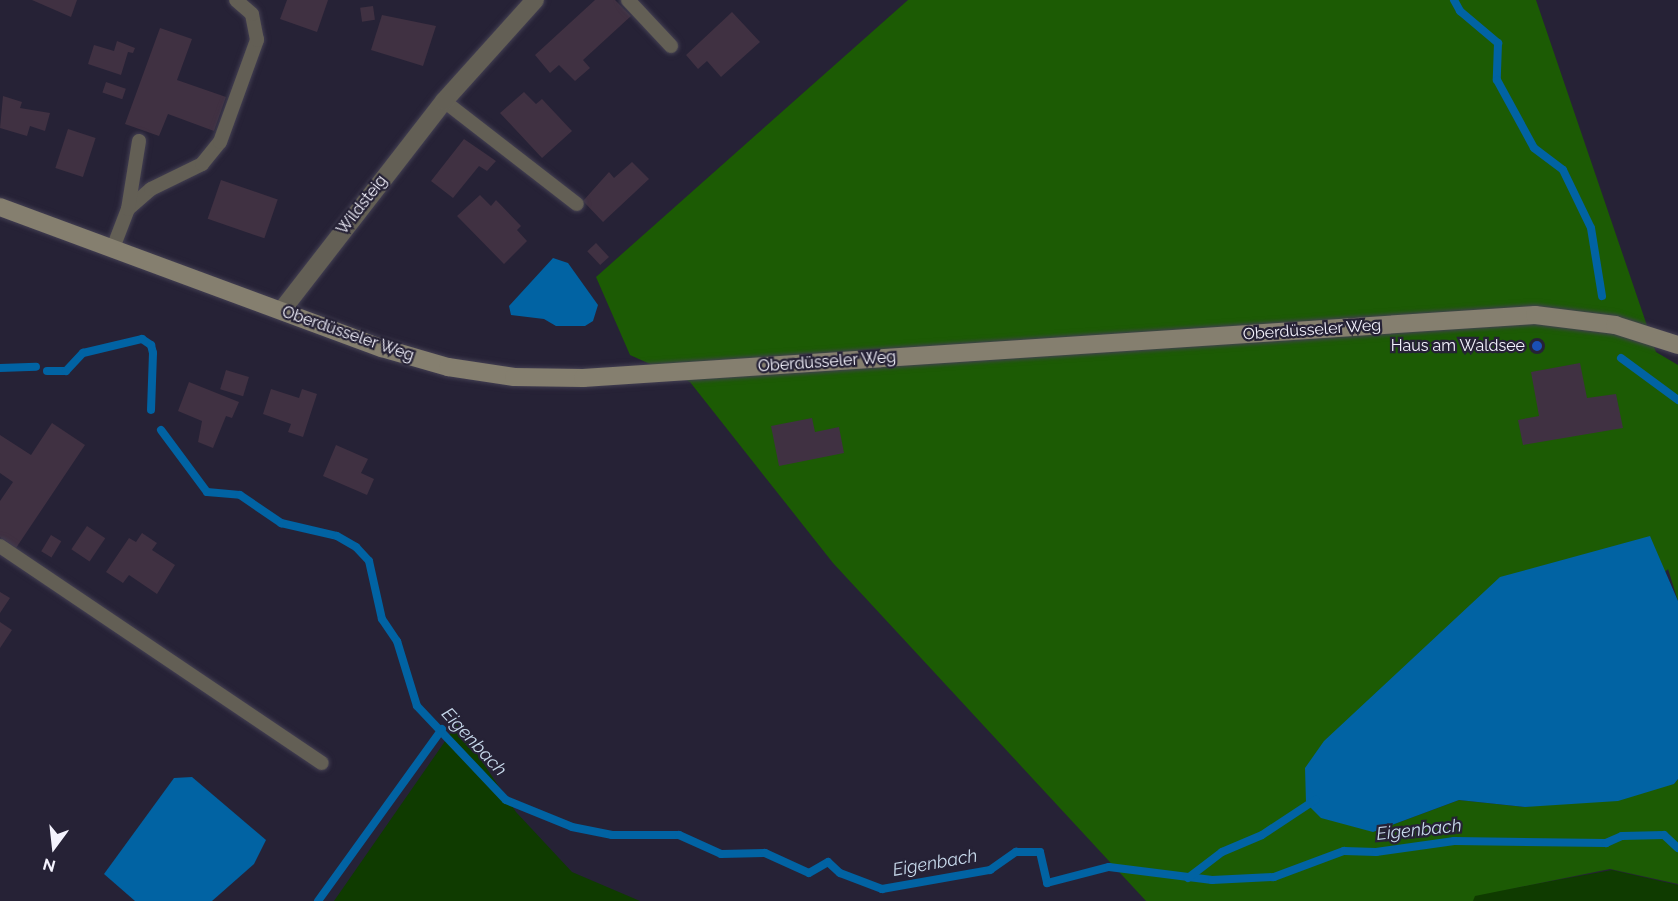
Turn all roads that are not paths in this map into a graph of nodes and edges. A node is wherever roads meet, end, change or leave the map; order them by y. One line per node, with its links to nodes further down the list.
1 (236, 0): 9 (lane)
2 (536, 0): 5 (street, Wildsteig)
3 (628, 0): 4 (lane)
4 (671, 46)
5 (444, 101): 7 (lane); 11 (street, Wildsteig)
6 (139, 141): 9 (lane)
7 (577, 204)
8 (0, 207): 10 (street, Oberdüsseler Weg)
9 (128, 209): 10 (lane)
10 (113, 248): 11 (street, Oberdüsseler Weg)
11 (282, 310): 12 (street, Oberdüsseler Weg)
12 (1678, 345)
13 (0, 546): 14 (lane)
14 (322, 763)

